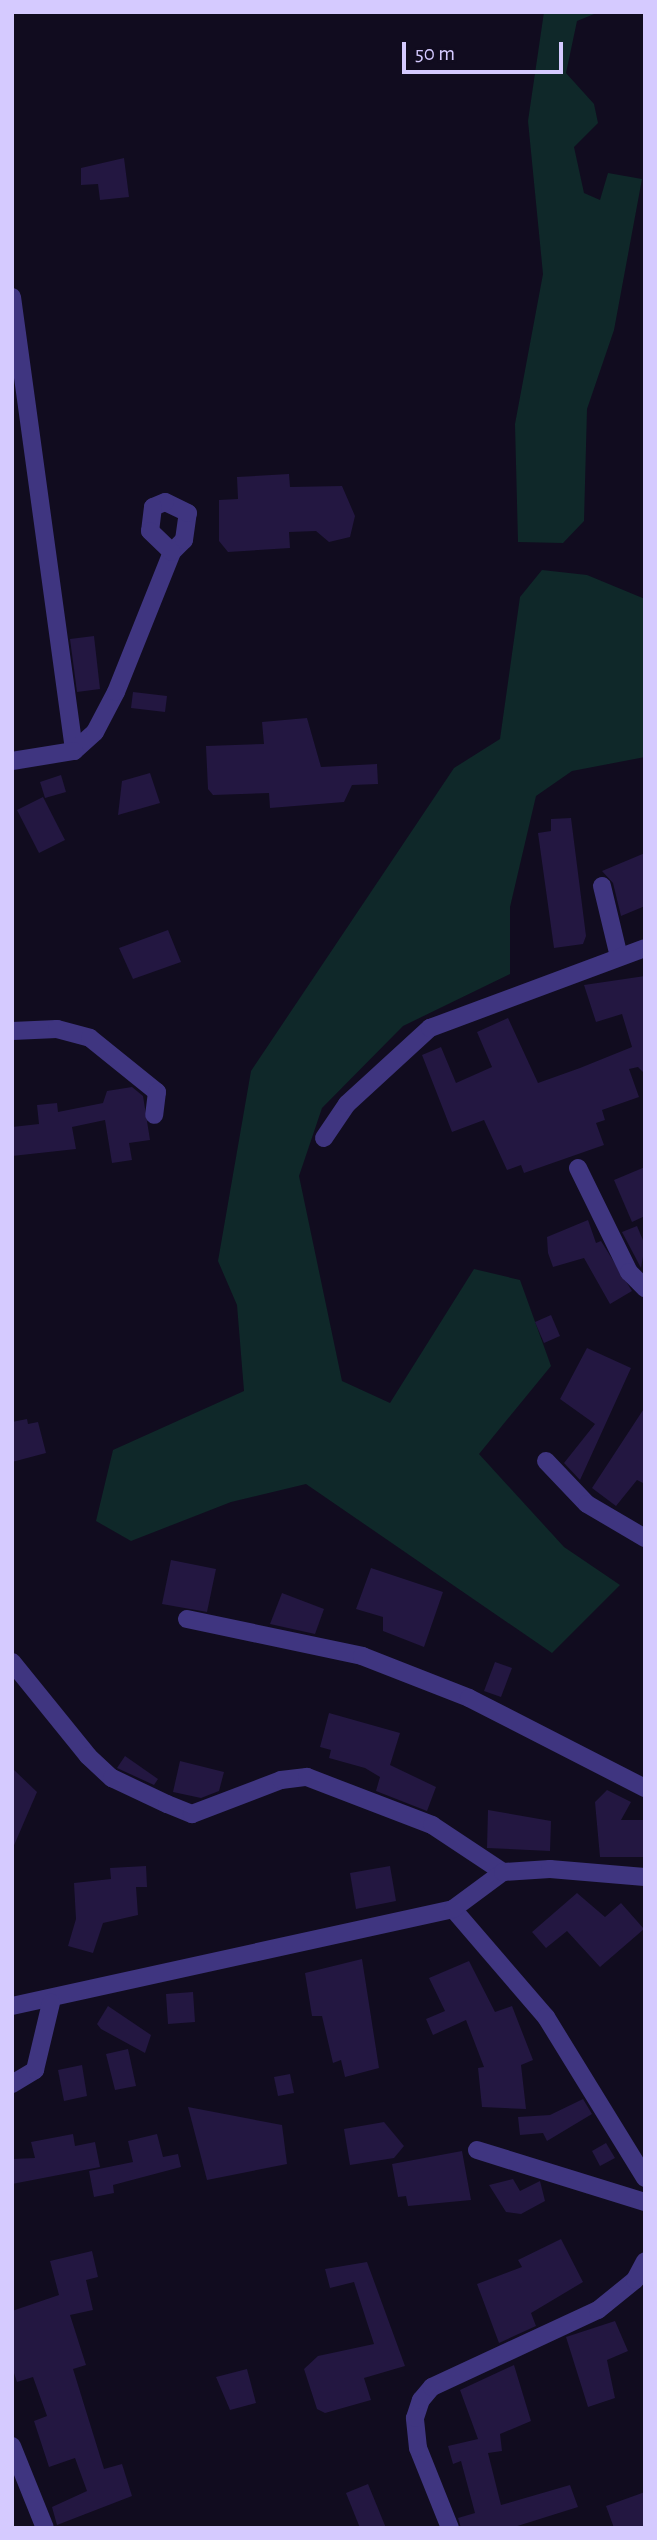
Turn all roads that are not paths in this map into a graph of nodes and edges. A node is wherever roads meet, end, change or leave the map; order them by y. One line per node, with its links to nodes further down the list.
1 (12, 297): 3 (street)
2 (172, 552): 3 (street)
3 (74, 751): 4 (street)
4 (12, 761)
5 (602, 886): 7 (street)
6 (645, 948): 7 (street)
7 (619, 957): 10 (street)
8 (12, 1031): 9 (street)
9 (153, 1115)
10 (324, 1138)
11 (578, 1168): 12 (street)
12 (644, 1292)
13 (546, 1461): 14 (street)
14 (645, 1538)
15 (187, 1619): 17 (street)
16 (12, 1662): 18 (street)
17 (645, 1788)
18 (503, 1872): 19 (street); 20 (street)
19 (645, 1877)
20 (453, 1909): 21 (street); 25 (street)
21 (51, 2003): 22 (street); 23 (street)
22 (12, 2006)
23 (12, 2084)
24 (477, 2150): 26 (street)
25 (645, 2178)
26 (645, 2202)
27 (645, 2261): 30 (street)
28 (12, 2446): 29 (street)
29 (45, 2528)
30 (450, 2528)

